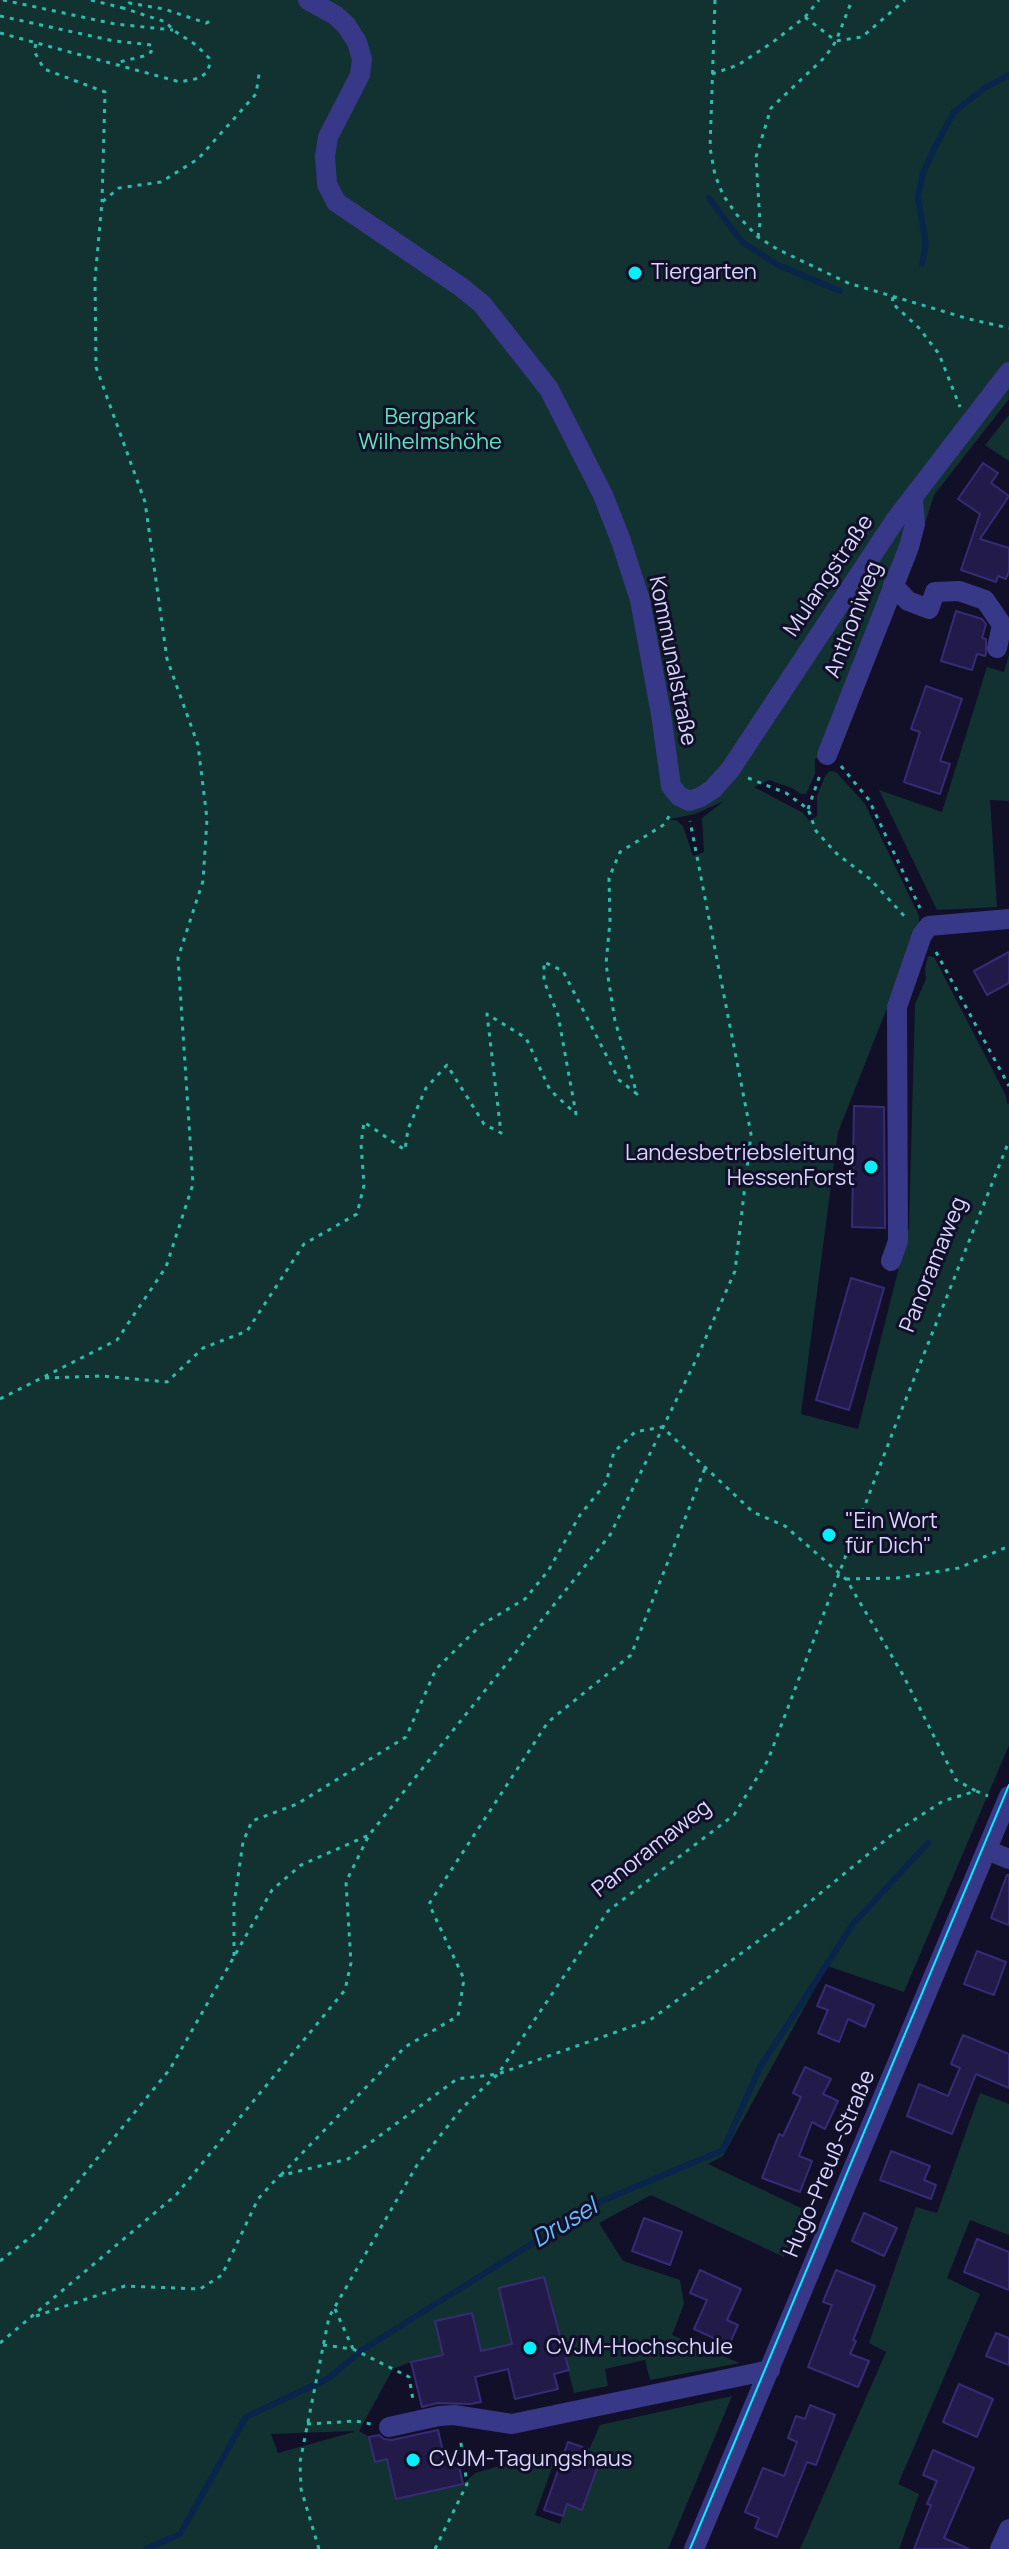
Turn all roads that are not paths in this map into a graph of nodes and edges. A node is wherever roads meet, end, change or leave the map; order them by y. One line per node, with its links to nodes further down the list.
1 (308, 0): 7 (street, Kommunalstraße)
2 (1009, 372): 3 (street, Mulangstraße)
3 (913, 500): 4 (street, Anthoniweg); 7 (street, Mulangstraße)
4 (893, 585): 5 (street); 6 (street, Anthoniweg)
5 (997, 648)
6 (827, 755)
7 (684, 799)
8 (1009, 919): 9 (street, Panoramaweg)
9 (891, 1261)
10 (1008, 1800): 11 (street, Hugo-Preuß-Straße)
11 (987, 1850): 12 (street); 13 (street, Hugo-Preuß-Straße)
12 (1009, 1859)
13 (770, 2370): 14 (street); 16 (street, Hugo-Preuß-Straße)
14 (389, 2427)
15 (1009, 2529): 17 (street)
16 (694, 2549)
17 (1000, 2549)

